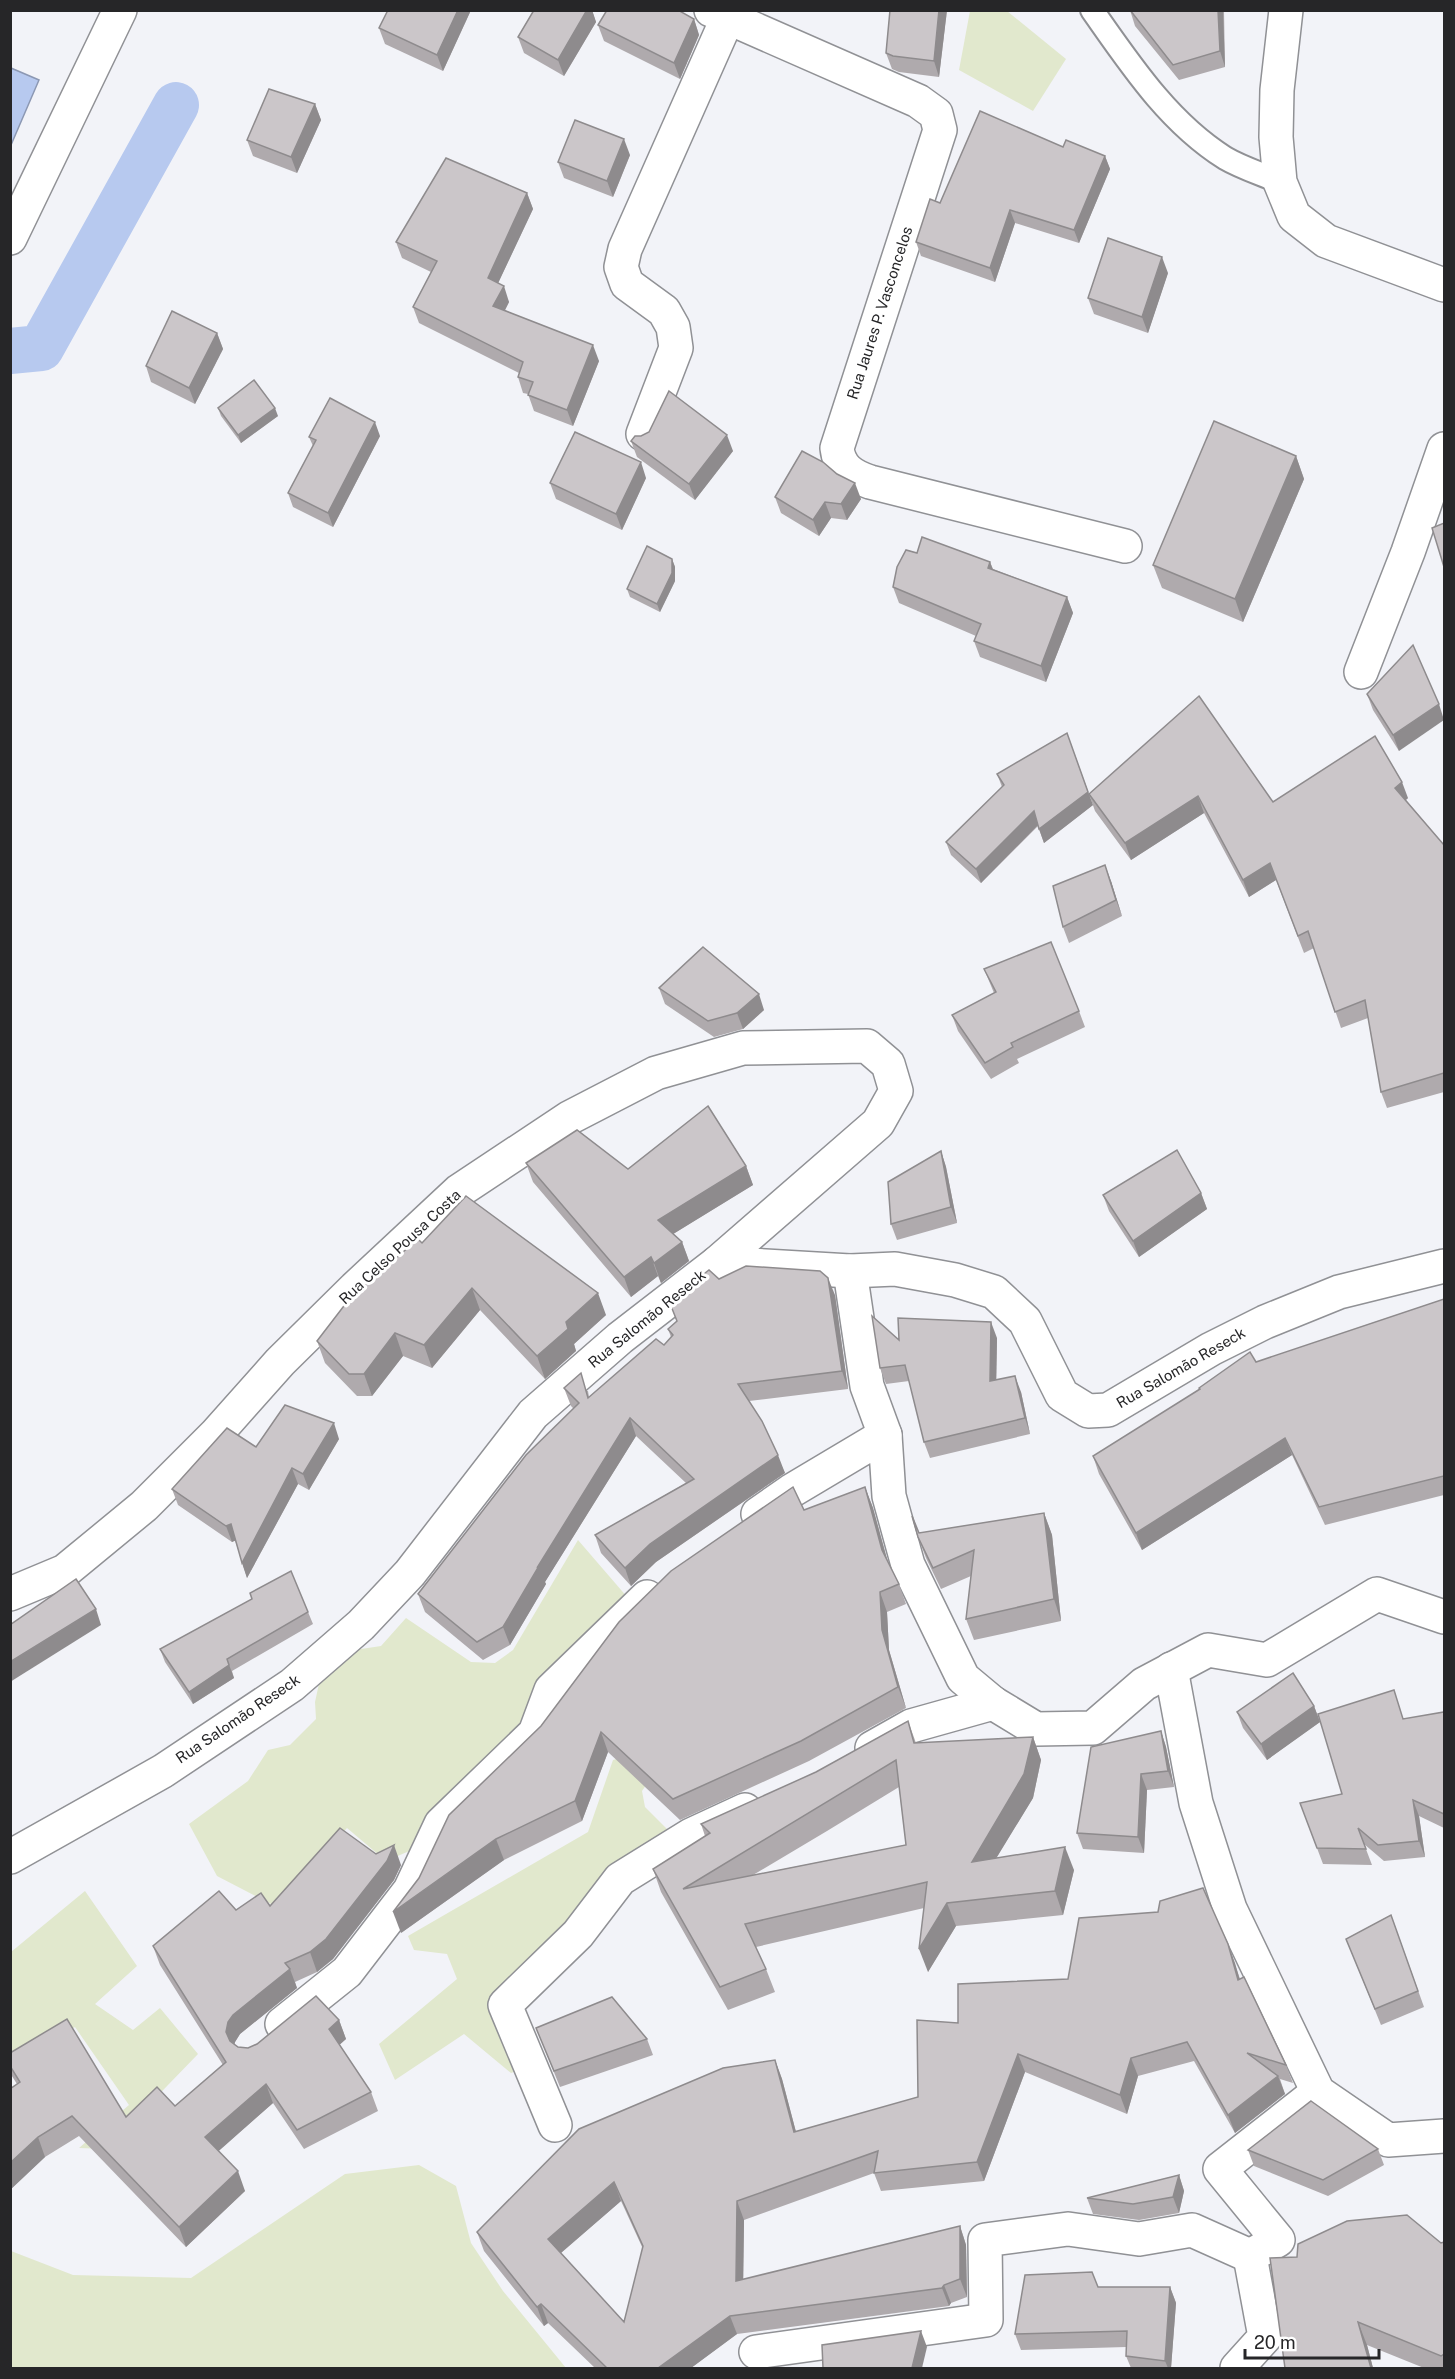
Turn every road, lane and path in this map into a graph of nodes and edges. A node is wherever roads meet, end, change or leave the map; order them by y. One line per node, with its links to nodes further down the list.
1 (120, 10): 6 (street)
2 (1092, 10): 5 (lane)
3 (1286, 10): 5 (street)
4 (720, 14): 8 (street); 10 (street, Rua Jaures P. Vasconcelos)
5 (1280, 182): 7 (street)
6 (10, 238)
7 (1444, 285)
8 (643, 434)
9 (1444, 449): 11 (street)
10 (1125, 546)
11 (1361, 672)
12 (717, 1263): 14 (street, Rua Salomão Reseck); 18 (street, Rua Celso Pousa Costa); 24 (street, Rua Salomão Reseck)
13 (1444, 1266): 14 (street, Rua Salomão Reseck)
14 (850, 1271): 15 (street)
15 (885, 1435): 16 (street); 21 (street)
16 (737, 1529)
17 (667, 1576): 25 (street)
18 (10, 1594)
19 (1444, 1617): 20 (street)
20 (1171, 1669): 21 (street); 26 (street)
21 (993, 1703): 22 (street)
22 (848, 1760)
23 (775, 1797): 27 (street)
24 (10, 1857)
25 (261, 2042)
26 (1318, 2092): 28 (street); 29 (street)
27 (555, 2125)
28 (1444, 2136)
29 (1250, 2256): 30 (street); 31 (street)
30 (756, 2352)
31 (1237, 2368)

